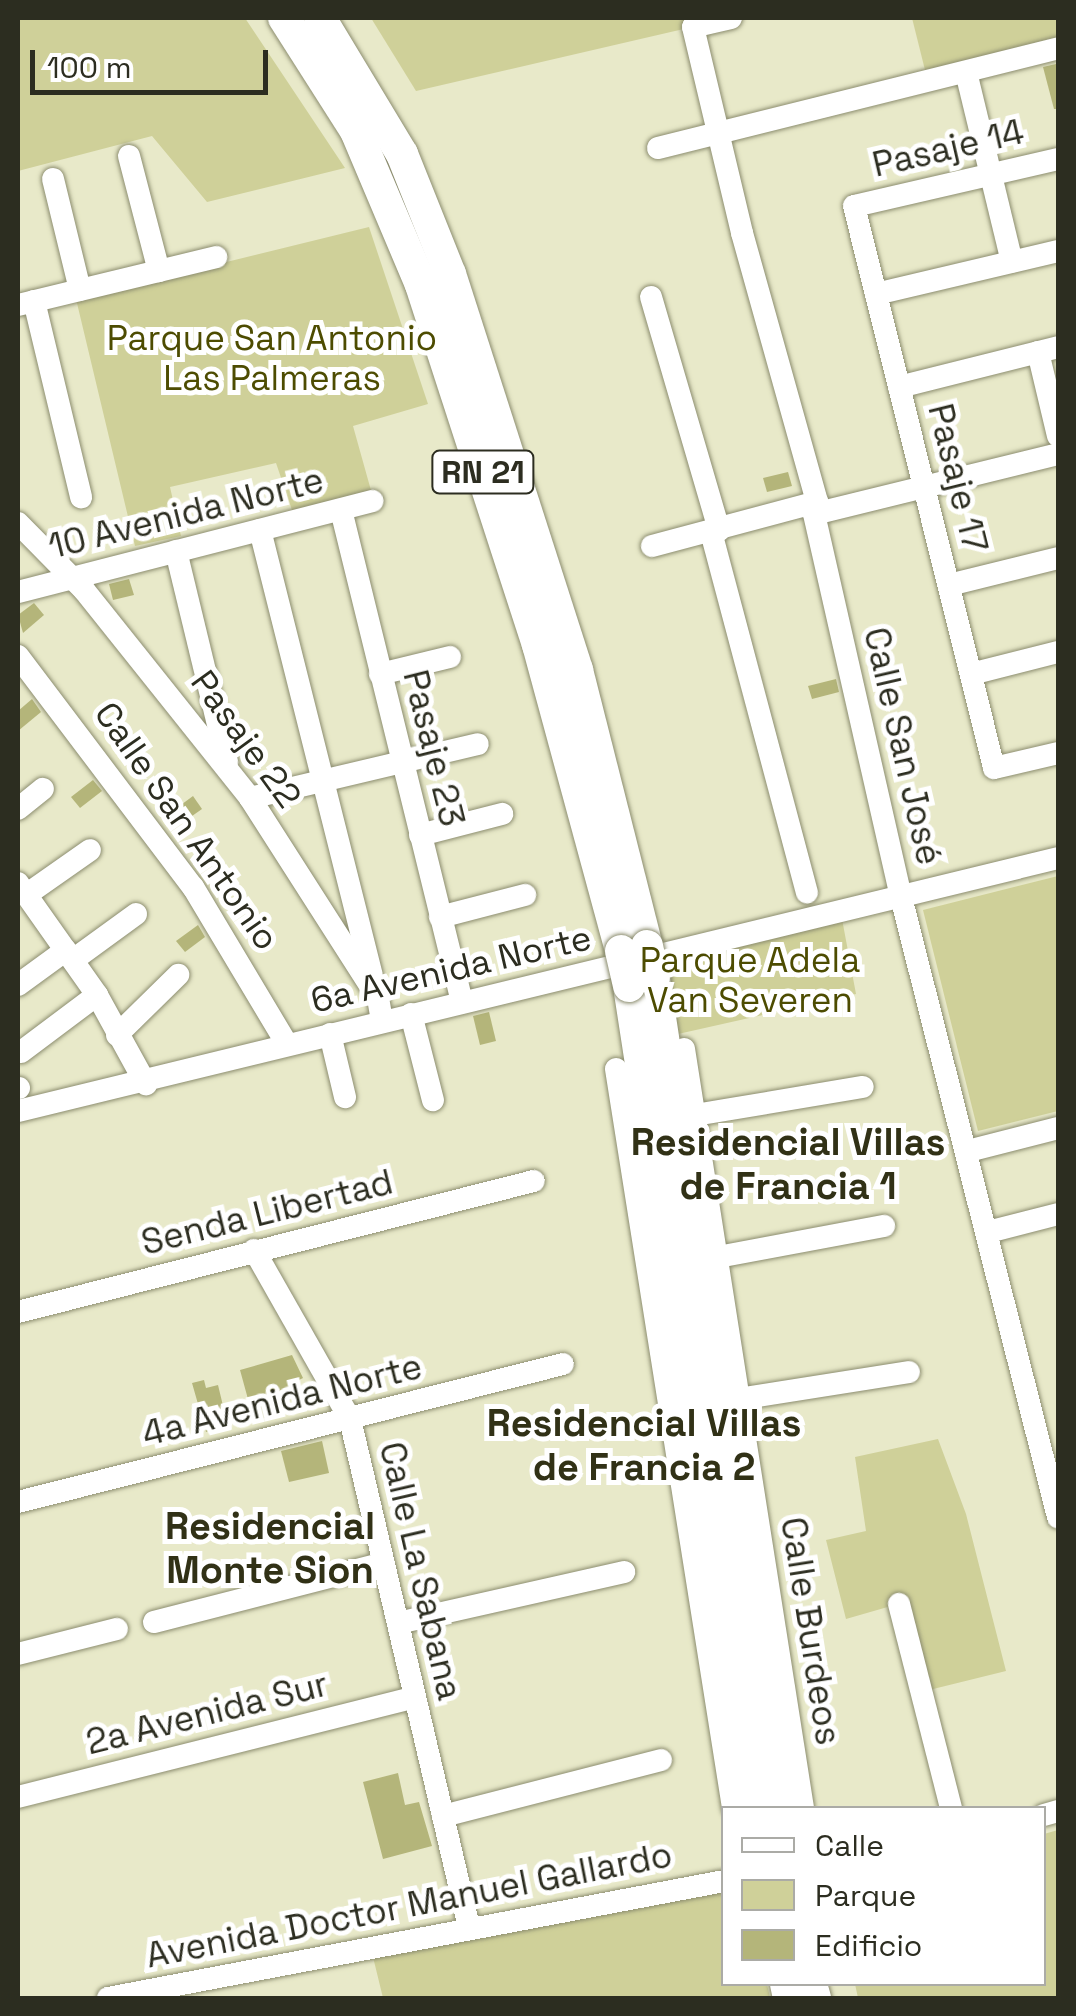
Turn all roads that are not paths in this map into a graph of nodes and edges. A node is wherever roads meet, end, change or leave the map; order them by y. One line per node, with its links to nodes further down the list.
1 (284, 18): 63 (highway, RN 21)
2 (320, 18): 63 (highway, RN 21)
3 (731, 18): 6 (street, Calle San José)
4 (1058, 48): 5 (street)
5 (966, 72): 6 (street); 10 (street)
6 (718, 132): 7 (street); 28 (street, Calle San José)
7 (658, 148)
8 (130, 156): 16 (street)
9 (1058, 159): 10 (street, Pasaje 14)
10 (991, 174): 12 (street, Pasaje 14); 15 (street)
11 (53, 179): 17 (street)
12 (854, 206): 18 (street, Pasaje 17)
13 (1058, 250): 15 (street)
14 (216, 257): 16 (street)
15 (1012, 262): 18 (street)
16 (159, 271): 17 (street)
17 (80, 290): 20 (street)
18 (876, 294): 22 (street, Pasaje 17)
19 (651, 297): 32 (street)
20 (26, 304): 26 (street)
21 (1048, 350): 22 (street); 23 (street)
22 (900, 387): 25 (street, Pasaje 17)
23 (1058, 436)
24 (1058, 454): 25 (street)
25 (923, 484): 28 (street); 37 (street, Pasaje 17)
26 (80, 497)
27 (372, 501): 29 (street, 10 Avenida Norte)
28 (815, 508): 32 (street); 59 (street, Calle San José)
29 (340, 510): 31 (street, 10 Avenida Norte); 42 (street, Pasaje 23)
30 (18, 523): 36 (street, Pasaje 22)
31 (260, 530): 34 (street, 10 Avenida Norte); 48 (street)
32 (715, 531): 33 (street); 56 (street)
33 (652, 546)
34 (176, 551): 36 (street, 10 Avenida Norte); 47 (street)
35 (1058, 558): 37 (street)
36 (72, 578): 38 (street, 10 Avenida Norte); 47 (street, Pasaje 22)
37 (949, 585): 43 (street, Pasaje 17)
38 (18, 592)
39 (1058, 652): 43 (street)
40 (18, 656): 73 (street, Calle San Antonio)
41 (450, 658): 42 (street)
42 (380, 674): 46 (street, Pasaje 23)
43 (971, 674): 45 (street, Pasaje 17)
44 (478, 744): 46 (street)
45 (1058, 753)
46 (401, 761): 48 (street); 53 (street, Pasaje 23)
47 (226, 768): 50 (street, Pasaje 22)
48 (323, 780): 50 (street); 67 (street)
49 (43, 789): 51 (street)
50 (250, 798): 67 (street, Pasaje 22)
51 (18, 808)
52 (502, 814): 53 (street)
53 (420, 835): 61 (street, Pasaje 23)
54 (90, 850): 58 (street)
55 (1058, 858): 59 (street, 6a Avenida Norte)
56 (807, 892)
57 (525, 895): 61 (street)
58 (23, 897): 62 (street)
59 (901, 897): 68 (street, 6a Avenida Norte); 84 (street, Calle San José)
60 (136, 914): 62 (street)
61 (440, 917): 68 (street, Pasaje 23)
62 (69, 955): 65 (street); 66 (street)
63 (638, 965): 109 (highway, RN 21); 110 (highway, RN 21)
64 (178, 976): 71 (street)
65 (18, 985)
66 (97, 995): 71 (street); 75 (street)
67 (378, 998): 70 (street, Pasaje 22)
68 (462, 1002): 69 (street, 6a Avenida Norte)
69 (411, 1014): 70 (street, 6a Avenida Norte); 80 (street)
70 (382, 1021): 72 (street, 6a Avenida Norte)
71 (117, 1034): 77 (street)
72 (330, 1034): 73 (street, 6a Avenida Norte); 79 (street)
73 (287, 1044): 77 (street, 6a Avenida Norte)
74 (684, 1049): 82 (street, Calle Burdeos)
75 (20, 1052)
76 (616, 1069): 108 (street)
77 (146, 1084): 81 (street, 6a Avenida Norte)
78 (863, 1087): 82 (street)
79 (345, 1097)
80 (433, 1100)
81 (18, 1111)
82 (695, 1115): 90 (street, Calle Burdeos)
83 (1058, 1128): 84 (street)
84 (968, 1151): 88 (street, Calle San José)
85 (534, 1181): 89 (street, Senda Libertad)
86 (1058, 1214): 88 (street)
87 (884, 1226): 90 (street)
88 (988, 1232): 97 (street, Calle San José)
89 (254, 1250): 91 (street, Senda Libertad); 95 (street, Calle La Sabana)
90 (718, 1257): 94 (street, Calle Burdeos)
91 (18, 1312)
92 (563, 1364): 95 (street, 4a Avenida Norte)
93 (909, 1372): 94 (street)
94 (740, 1399): 111 (street, Calle Burdeos)
95 (350, 1419): 96 (street, 4a Avenida Norte); 98 (street, Calle La Sabana)
96 (18, 1502)
97 (1058, 1517)
98 (384, 1563): 101 (street); 102 (street, Calle La Sabana)
99 (624, 1572): 102 (street)
100 (898, 1604): 112 (street)
101 (154, 1622)
102 (398, 1623): 105 (street, Calle La Sabana)
103 (118, 1630): 104 (street)
104 (18, 1654)
105 (414, 1697): 107 (street, 2a Avenida Sur); 113 (street, Calle La Sabana)
106 (662, 1760): 113 (street)
107 (18, 1797)
108 (733, 1806)
109 (756, 1806)
110 (780, 1806)
111 (802, 1806)
112 (950, 1806)
113 (443, 1816): 115 (street, Calle La Sabana)
114 (721, 1882): 115 (street, Avenida Doctor Manuel Gallardo)
115 (469, 1927): 116 (street, Avenida Doctor Manuel Gallardo)
116 (169, 1993): 117 (street, Avenida Doctor Manuel Gallardo)
117 (108, 1998)

